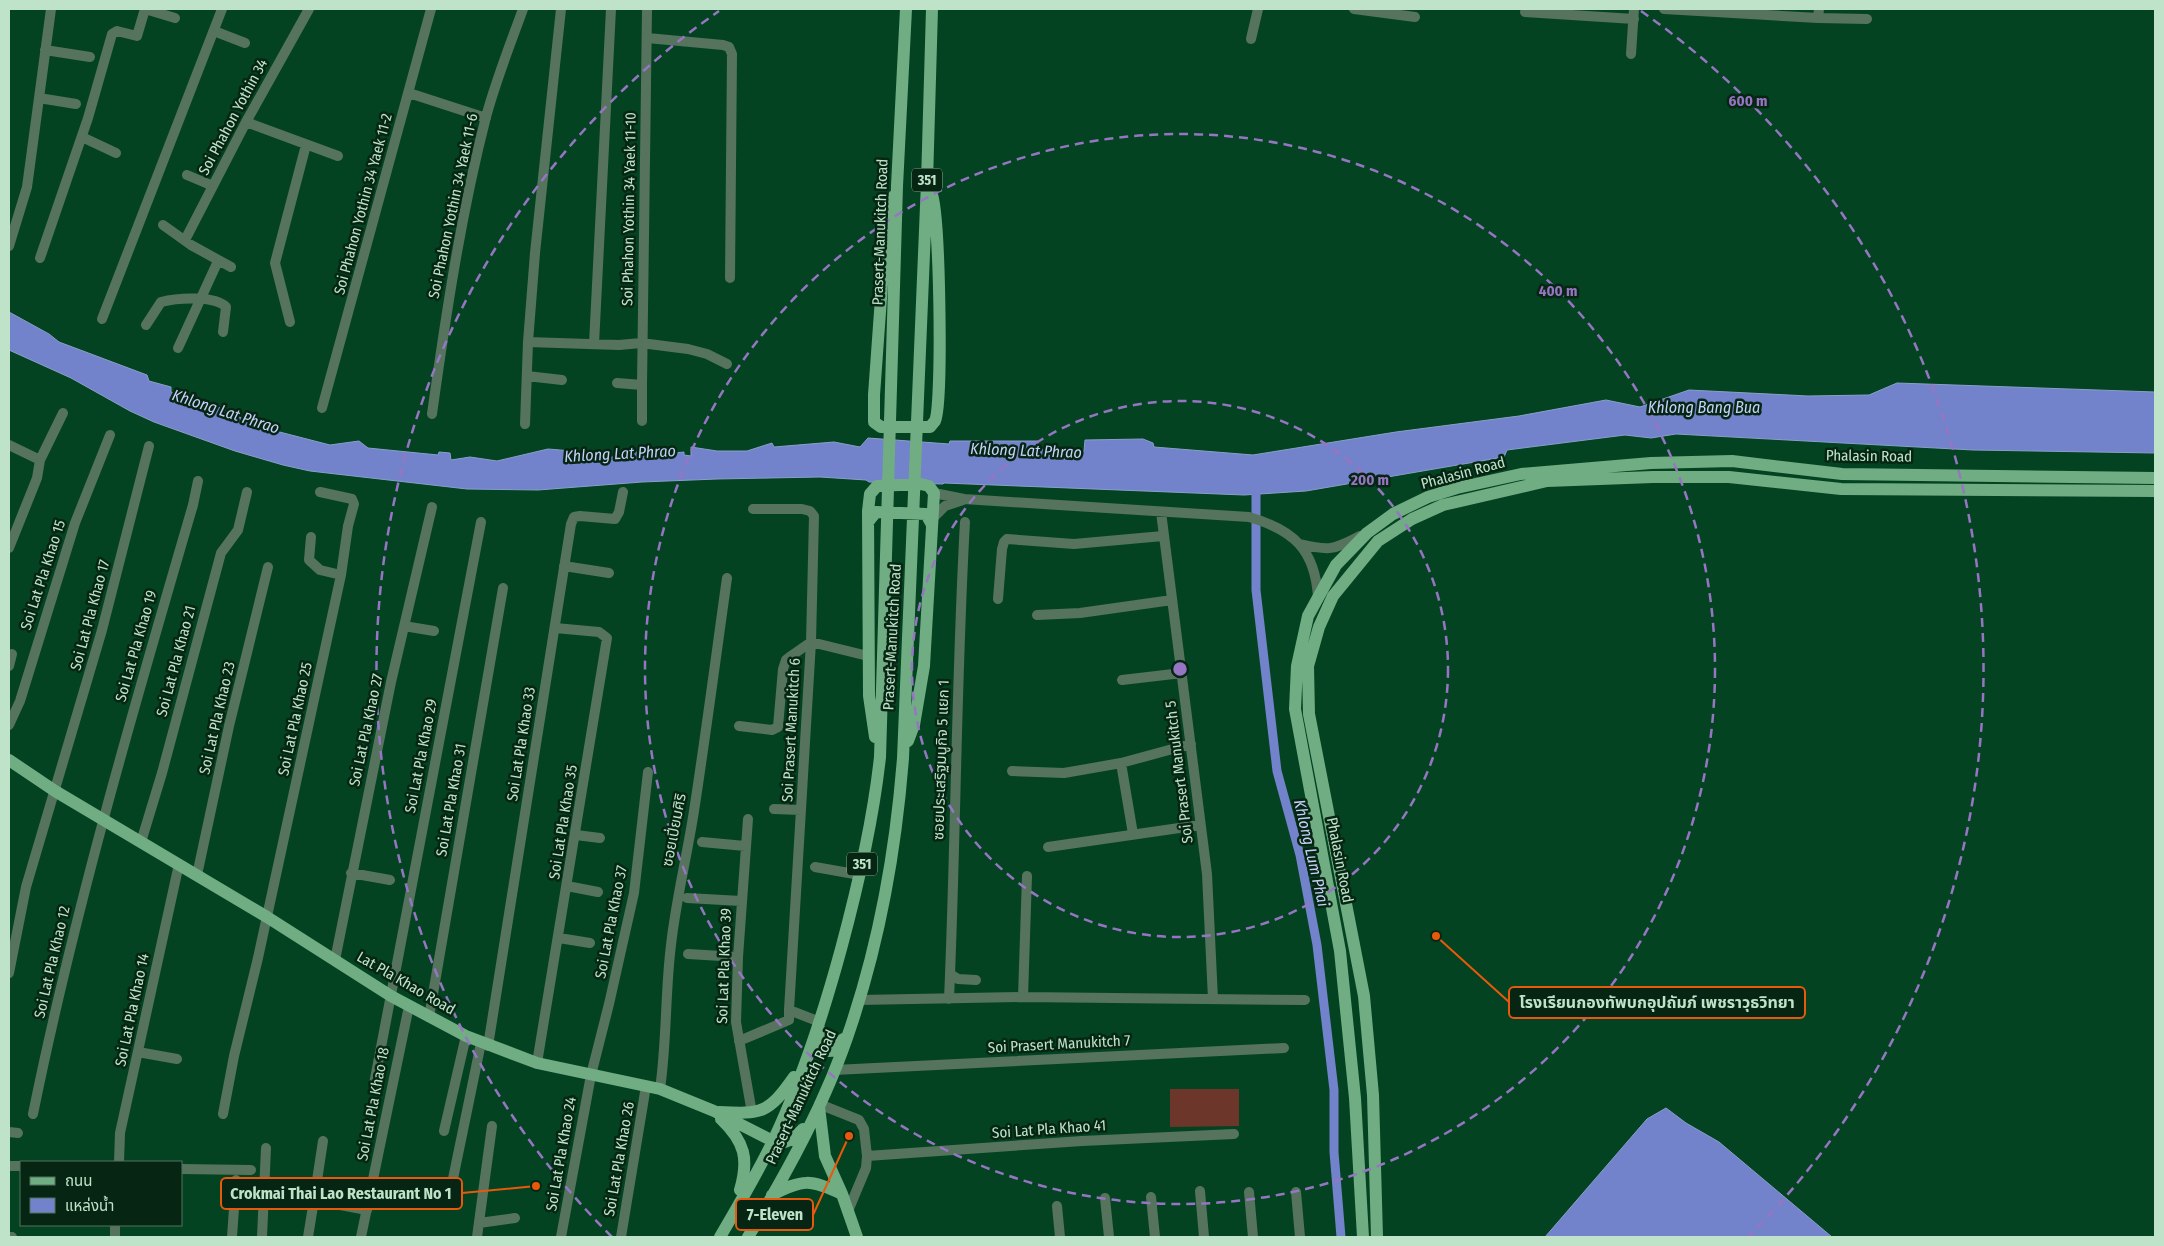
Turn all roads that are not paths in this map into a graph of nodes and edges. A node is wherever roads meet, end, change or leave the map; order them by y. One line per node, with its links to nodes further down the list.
1 (51, 9): 25 (street)
2 (145, 9): 19 (street); 33 (street)
3 (222, 9): 21 (street)
4 (310, 9): 32 (street, Soi Phahon Yothin 34)
5 (431, 9): 28 (street, Soi Phahon Yothin 34 Yaek 11-2)
6 (523, 9): 31 (street, Soi Phahon Yothin 34 Yaek 11-6)
7 (561, 9): 53 (street)
8 (611, 9): 54 (street)
9 (647, 9): 22 (street, Soi Phahon Yothin 34 Yaek 11-10)
10 (906, 9): 39 (main road, Prasert-Manukitch Road / 351)
11 (932, 9): 40 (main road, Prasert-Manukitch Road / 351)
12 (1258, 9): 23 (street)
13 (1354, 9): 18 (street)
14 (1664, 9): 16 (street)
15 (1525, 12): 17 (street)
16 (1819, 13): 20 (street)
17 (1634, 14): 26 (street)
18 (1415, 17)
19 (175, 18)
20 (1866, 19)
21 (214, 31): 24 (street); 49 (street)
22 (647, 38): 47 (street); 55 (street, Soi Phahon Yothin 34 Yaek 11-10)
23 (1251, 39)
24 (245, 43)
25 (46, 50): 27 (street); 29 (street)
26 (1630, 54)
27 (90, 57)
28 (409, 93): 31 (street); 62 (street, Soi Phahon Yothin 34 Yaek 11-2)
29 (39, 98): 30 (street); 43 (street)
30 (76, 104)
31 (486, 118): 64 (street, Soi Phahon Yothin 34 Yaek 11-6)
32 (246, 122): 34 (street); 38 (street, Soi Phahon Yothin 34)
33 (82, 137): 35 (street); 44 (street)
34 (306, 145): 36 (street); 50 (street)
35 (116, 153)
36 (338, 156)
37 (186, 175): 38 (street)
38 (213, 186): 42 (street, Soi Phahon Yothin 34)
39 (897, 186): 40 (main road); 117 (main road, Prasert-Manukitch Road / 351)
40 (927, 187): 118 (main road, Prasert-Manukitch Road / 351)
41 (163, 225): 42 (street)
42 (185, 240): 45 (street)
43 (9, 246)
44 (40, 258)
45 (218, 261): 46 (street); 48 (street)
46 (232, 267)
47 (730, 278)
48 (201, 299): 51 (street); 52 (street); 56 (street)
49 (102, 320)
50 (290, 322)
51 (146, 325)
52 (223, 332)
53 (528, 342): 54 (street); 58 (street)
54 (594, 344): 55 (street)
55 (641, 344): 57 (street); 61 (street, Soi Phahon Yothin 34 Yaek 11-10)
56 (178, 348)
57 (727, 364)
58 (527, 376): 59 (street); 66 (street)
59 (562, 380)
60 (617, 383): 61 (street)
61 (642, 385): 65 (street, Soi Phahon Yothin 34 Yaek 11-10)
62 (322, 408)
63 (63, 413): 70 (street)
64 (432, 414)
65 (642, 421)
66 (525, 424)
67 (110, 435): 112 (street, Soi Lat Pla Khao 15)
68 (9, 445): 70 (street)
69 (150, 446): 123 (street, Soi Lat Pla Khao 17)
70 (40, 460): 92 (street)
71 (1917, 474): 72 (main road, Phalasin Road); 74 (main road); 88 (main road, Phalasin Road)
72 (2155, 478)
73 (198, 481): 126 (street, Soi Lat Pla Khao 19)
74 (1917, 491): 75 (main road, Phalasin Road); 228 (main road, Phalasin Road)
75 (2155, 491)
76 (247, 492): 132 (street, Soi Lat Pla Khao 21)
77 (320, 492): 96 (street, Soi Lat Pla Khao 25)
78 (623, 492): 93 (street, Soi Lat Pla Khao 33)
79 (934, 493): 80 (street); 85 (main road); 86 (main road)
80 (964, 499): 83 (street); 86 (street)
81 (432, 507): 103 (street, Soi Lat Pla Khao 27)
82 (752, 509): 106 (street, Soi Prasert Manukitch 6)
83 (1161, 512): 89 (street, Soi Prasert Manukitch 5); 91 (street)
84 (481, 522): 157 (street, Soi Lat Pla Khao 29)
85 (868, 522): 86 (main road); 108 (main road)
86 (932, 522): 118 (main road)
87 (965, 522): 154 (street, ซอยประเสริฐมนูกิจ 5 แยก 1)
88 (1367, 533): 91 (street); 99 (main road, Phalasin Road)
89 (1163, 536): 100 (street); 101 (street, Soi Prasert Manukitch 5)
90 (311, 537): 96 (street)
91 (1300, 544): 99 (street)
92 (9, 548)
93 (564, 566): 95 (street); 104 (street, Soi Lat Pla Khao 33)
94 (268, 567): 139 (street, Soi Lat Pla Khao 23)
95 (609, 573)
96 (341, 575): 147 (street, Soi Lat Pla Khao 25)
97 (727, 578): 179 (street, ซอยเปี่ยมศิริ)
98 (503, 588): 165 (street, Soi Lat Pla Khao 31)
99 (1318, 597): 227 (main road, Phalasin Road)
100 (998, 599)
101 (1172, 600): 102 (street); 110 (street, Soi Prasert Manukitch 5)
102 (1038, 615)
103 (404, 626): 105 (street); 138 (street, Soi Lat Pla Khao 27)
104 (555, 628): 130 (street, Soi Lat Pla Khao 35); 169 (street, Soi Lat Pla Khao 33)
105 (434, 631)
106 (811, 642): 108 (street); 115 (street); 125 (street, Soi Prasert Manukitch 6)
107 (12, 654): 109 (street)
108 (868, 656): 117 (main road)
109 (9, 666)
110 (1182, 673): 111 (street); 116 (street, Soi Prasert Manukitch 5)
111 (1122, 680)
112 (20, 701): 113 (street); 114 (street, Soi Lat Pla Khao 15)
113 (9, 705)
114 (9, 725)
115 (739, 726)
116 (1191, 744): 120 (street); 128 (street, Soi Prasert Manukitch 5)
117 (880, 757): 140 (main road, Prasert-Manukitch Road / 351)
118 (903, 758): 162 (main road, Prasert-Manukitch Road / 351)
119 (9, 760): 123 (main road, Lat Pla Khao Road)
120 (1121, 763): 121 (street); 129 (street)
121 (1012, 771)
122 (648, 772): 176 (street, Soi Lat Pla Khao 37)
123 (55, 791): 126 (main road, Lat Pla Khao Road); 153 (street, Soi Lat Pla Khao 17)
124 (774, 809): 125 (street)
125 (801, 810): 164 (street, Soi Prasert Manukitch 6)
126 (102, 819): 132 (main road, Lat Pla Khao Road); 183 (street, Soi Lat Pla Khao 12)
127 (748, 819): 134 (street, Soi Lat Pla Khao 39)
128 (1200, 826): 129 (street); 160 (street, Soi Prasert Manukitch 5)
129 (1133, 834): 135 (street)
130 (576, 835): 131 (street); 143 (street, Soi Lat Pla Khao 35)
131 (600, 838)
132 (141, 842): 136 (main road, Lat Pla Khao Road)
133 (702, 842): 134 (street)
134 (745, 846): 146 (street, Soi Lat Pla Khao 39)
135 (1048, 847)
136 (179, 864): 139 (main road, Lat Pla Khao Road); 171 (street, Soi Lat Pla Khao 14)
137 (815, 867): 140 (street)
138 (352, 874): 142 (street); 152 (street, Soi Lat Pla Khao 27)
139 (197, 875): 147 (main road, Lat Pla Khao Road)
140 (860, 875): 156 (main road, Prasert-Manukitch Road / 351)
141 (1028, 876): 158 (street)
142 (390, 880)
143 (567, 886): 144 (street); 148 (street, Soi Lat Pla Khao 35)
144 (598, 892)
145 (687, 898): 146 (street)
146 (741, 901): 151 (street, Soi Lat Pla Khao 39)
147 (267, 917): 152 (main road, Lat Pla Khao Road); 184 (street, Soi Lat Pla Khao 25)
148 (559, 938): 149 (street); 174 (street, Soi Lat Pla Khao 35)
149 (590, 943)
150 (688, 954): 151 (street)
151 (738, 957): 168 (street, Soi Lat Pla Khao 39)
152 (335, 960): 157 (main road, Lat Pla Khao Road)
153 (9, 972)
154 (950, 974): 155 (street); 159 (street, ซอยประเสริฐมนูกิจ 5 แยก 1)
155 (976, 980)
156 (830, 989): 162 (main road); 166 (main road, Prasert-Manukitch Road / 351)
157 (391, 996): 163 (main road, Lat Pla Khao Road); 177 (street, Soi Lat Pla Khao 29)
158 (1023, 997): 159 (street); 160 (street)
159 (949, 999): 162 (street)
160 (1213, 999): 161 (street)
161 (1305, 1000)
162 (858, 1003): 175 (main road, Prasert-Manukitch Road / 351)
163 (409, 1006): 165 (main road, Lat Pla Khao Road); 206 (street, Soi Lat Pla Khao 18)
164 (789, 1010): 166 (street); 168 (street)
165 (428, 1017): 167 (main road, Lat Pla Khao Road)
166 (820, 1022): 172 (main road, Prasert-Manukitch Road / 351)
167 (466, 1036): 169 (main road, Lat Pla Khao Road); 186 (street)
168 (739, 1042): 182 (street, Soi Lat Pla Khao 39)
169 (484, 1044): 174 (main road, Lat Pla Khao Road); 202 (street, Soi Lat Pla Khao 33)
170 (1284, 1048): 175 (street, Soi Prasert Manukitch 7)
171 (138, 1052): 173 (street); 192 (street, Soi Lat Pla Khao 14)
172 (809, 1055): 182 (main road); 189 (main road, Prasert-Manukitch Road / 351)
173 (177, 1059)
174 (538, 1063): 176 (main road, Lat Pla Khao Road)
175 (834, 1070): 180 (main road, Prasert-Manukitch Road / 351)
176 (590, 1076): 178 (main road, Lat Pla Khao Road); 216 (street, Soi Lat Pla Khao 24)
177 (374, 1084)
178 (646, 1086): 179 (main road, Lat Pla Khao Road); 217 (street, Soi Lat Pla Khao 26)
179 (660, 1089): 181 (main road, Lat Pla Khao Road)
180 (816, 1110): 189 (main road); 191 (street); 199 (main road); 200 (main road, Prasert-Manukitch Road / 351)
181 (714, 1112): 182 (main road); 189 (main road, Lat Pla Khao Road); 208 (main road)
182 (752, 1113)
183 (33, 1114)
184 (223, 1114)
185 (492, 1126): 210 (street)
186 (444, 1131)
187 (1234, 1134): 191 (street, Soi Lat Pla Khao 41)
188 (323, 1141): 204 (street)
189 (773, 1141): 208 (main road, Prasert-Manukitch Road / 351)
190 (266, 1148): 212 (street)
191 (867, 1156): 207 (street)
192 (119, 1161)
193 (182, 1169): 194 (street)
194 (251, 1170)
195 (236, 1180): 211 (street)
196 (1200, 1191): 224 (street)
197 (1248, 1192): 225 (street)
198 (1296, 1192): 226 (street)
199 (842, 1194): 200 (main road); 207 (main road)
200 (772, 1195): 219 (main road, Prasert-Manukitch Road / 351)
201 (1151, 1196): 223 (street)
202 (450, 1198)
203 (1105, 1198): 222 (street)
204 (314, 1200): 206 (street); 213 (street)
205 (1057, 1206): 221 (street)
206 (367, 1210): 214 (street, Soi Lat Pla Khao 18)
207 (848, 1211): 220 (main road)
208 (734, 1212): 218 (main road, Prasert-Manukitch Road / 351)
209 (515, 1218): 210 (street)
210 (479, 1223): 215 (street)
211 (232, 1237)
212 (262, 1237)
213 (308, 1237)
214 (361, 1237)
215 (477, 1237)
216 (561, 1237)
217 (621, 1237)
218 (720, 1237)
219 (748, 1237)
220 (857, 1237)
221 (1060, 1237)
222 (1109, 1237)
223 (1155, 1237)
224 (1204, 1237)
225 (1253, 1237)
226 (1300, 1237)
227 (1363, 1237)
228 (1377, 1237)

